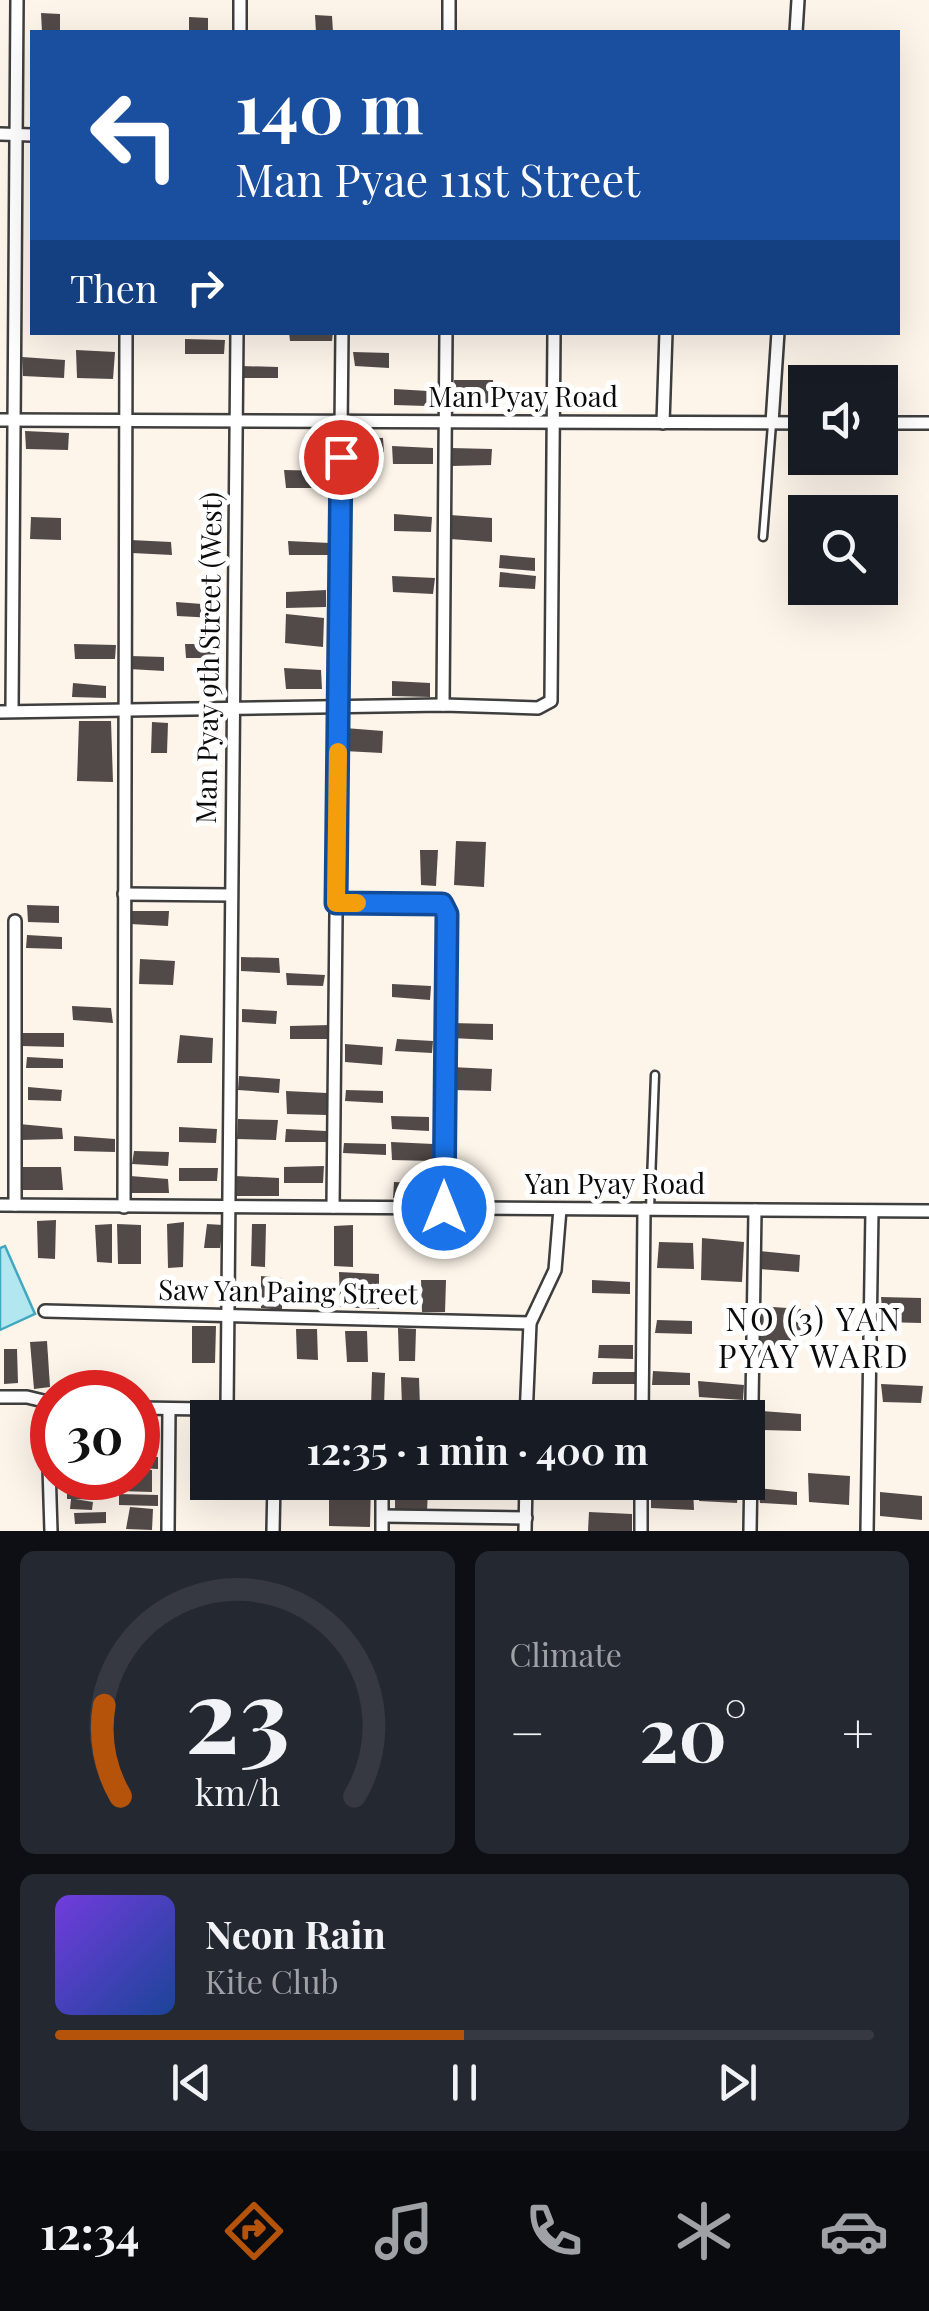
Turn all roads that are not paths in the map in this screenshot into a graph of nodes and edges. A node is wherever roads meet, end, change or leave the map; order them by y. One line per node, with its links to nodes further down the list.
1 (17, 0): 9 (street)
2 (240, 0): 5 (street)
3 (449, 0): 6 (street)
4 (798, 0): 7 (street)
5 (240, 30)
6 (449, 30)
7 (796, 30)
8 (0, 134): 9 (street)
9 (16, 134): 10 (street); 18 (street)
10 (30, 134)
11 (126, 335): 19 (street)
12 (237, 335): 20 (street, Man Pyay 9th Street (West))
13 (342, 335): 21 (street)
14 (446, 335): 22 (street)
15 (554, 335): 23 (street)
16 (666, 335): 24 (street)
17 (778, 335): 25 (street)
18 (7, 420): 19 (street, Man Pyay Road); 34 (street)
19 (126, 420): 20 (street, Man Pyay Road); 33 (street)
20 (236, 421): 21 (street, Man Pyay Road); 32 (street, Man Pyay 9th Street (West))
21 (341, 421): 22 (street, Man Pyay Road); 31 (street)
22 (446, 422): 23 (street, Man Pyay Road); 30 (street)
23 (552, 422): 24 (street, Man Pyay Road); 30 (street)
24 (664, 422): 25 (street, Man Pyay Road)
25 (772, 423): 26 (street, Man Pyay Road); 29 (lane)
26 (788, 423)
27 (898, 423): 28 (street)
28 (929, 423)
29 (763, 538)
30 (443, 705): 31 (street)
31 (338, 706): 32 (street); 37 (street)
32 (233, 708): 33 (street); 36 (street, Man Pyay 9th Street (West))
33 (124, 710): 34 (street); 35 (street)
34 (6, 711)
35 (124, 894): 36 (street); 45 (street)
36 (232, 895): 46 (street, Man Pyay 9th Street (West))
37 (336, 903): 44 (street); 47 (street)
38 (15, 921): 40 (street)
39 (0, 966): 40 (street)
40 (15, 966): 43 (street)
41 (655, 1075): 49 (lane)
42 (0, 1205): 43 (street, Yan Pyay Road)
43 (16, 1205): 45 (street, Yan Pyay Road)
44 (333, 1206): 46 (street, Yan Pyay Road); 47 (street, Yan Pyay Road)
45 (124, 1207): 46 (street, Yan Pyay Road)
46 (229, 1207): 54 (street, Man Pyay 9th Street (West))
47 (444, 1208): 48 (street, Yan Pyay Road)
48 (560, 1209): 49 (street, Yan Pyay Road); 55 (street)
49 (647, 1209): 50 (street, Yan Pyay Road); 60 (street)
50 (755, 1210): 51 (street, Yan Pyay Road); 75 (street)
51 (872, 1211): 52 (street, Yan Pyay Road); 76 (street)
52 (929, 1211)
53 (45, 1311): 54 (street, Saw Yan Paing Street)
54 (228, 1316): 55 (street, Saw Yan Paing Street); 58 (street, Man Pyay 9th Street (West))
55 (530, 1323): 59 (street)
56 (30, 1397): 57 (street)
57 (0, 1398)
58 (228, 1400)
59 (527, 1400)
60 (642, 1400)
61 (160, 1409): 62 (street)
62 (169, 1409): 63 (street); 71 (street)
63 (190, 1409)
64 (51, 1500): 70 (street)
65 (274, 1500): 72 (street)
66 (382, 1500): 68 (street)
67 (641, 1500): 74 (street)
68 (382, 1516): 69 (street); 73 (street)
69 (526, 1524)
70 (51, 1531)
71 (168, 1531)
72 (274, 1531)
73 (382, 1531)
74 (641, 1531)
75 (750, 1531)
76 (866, 1531)

